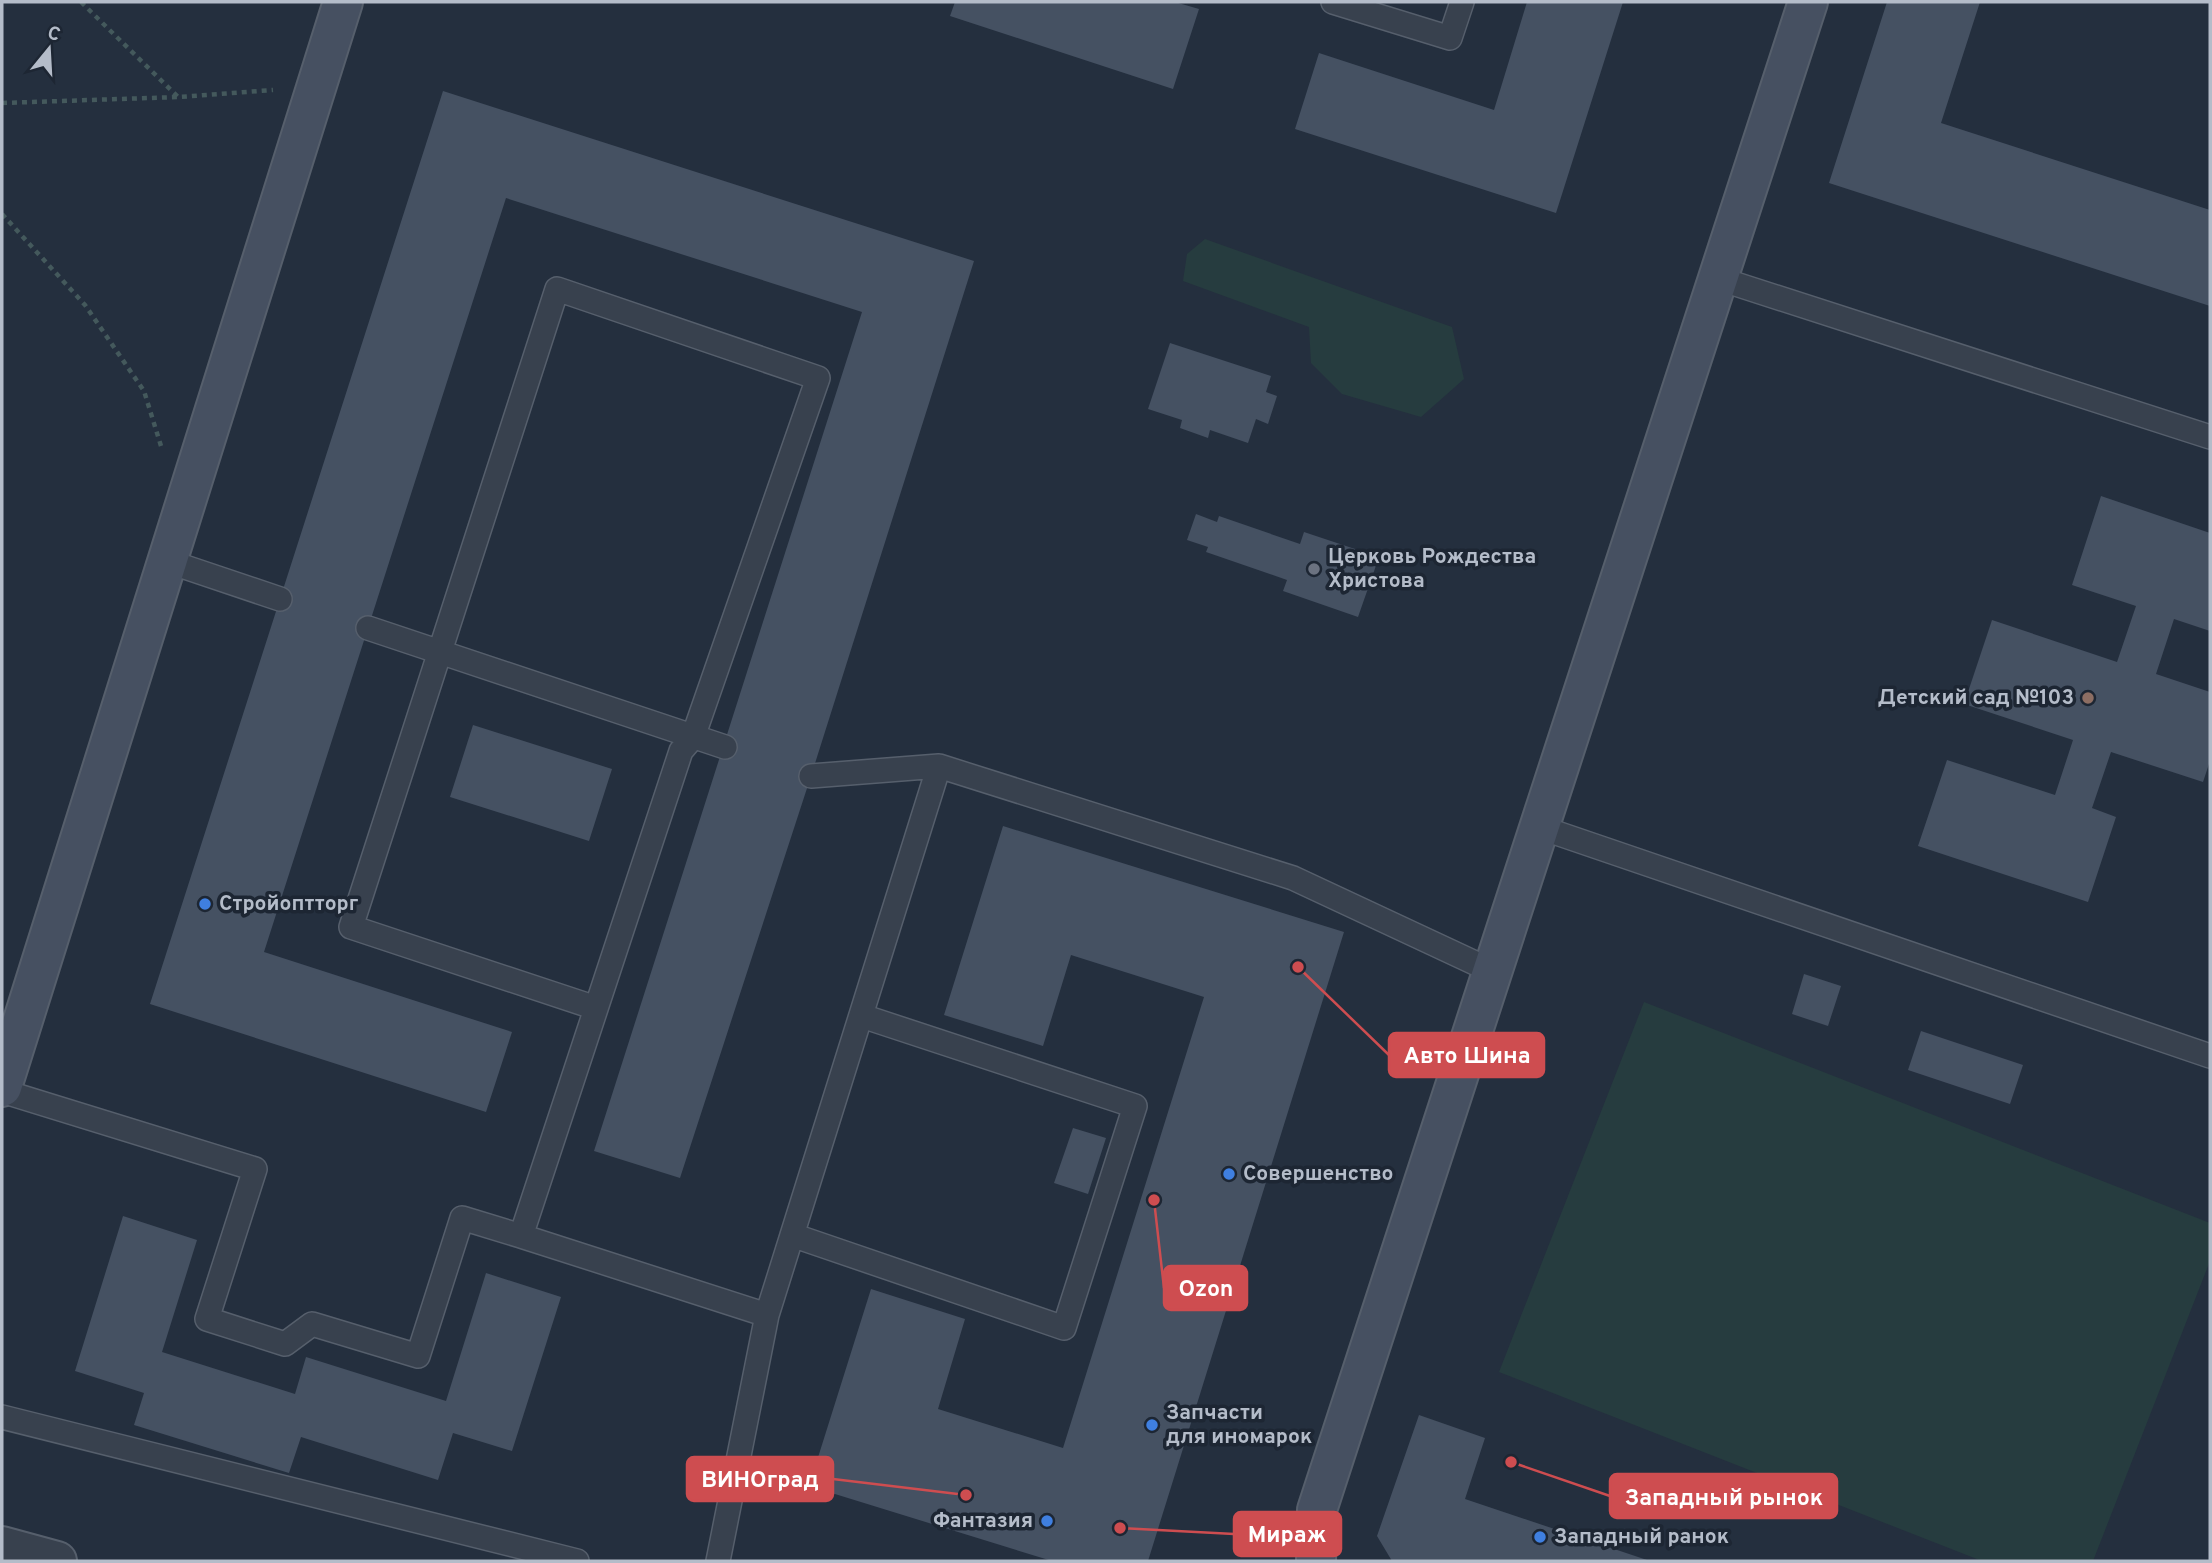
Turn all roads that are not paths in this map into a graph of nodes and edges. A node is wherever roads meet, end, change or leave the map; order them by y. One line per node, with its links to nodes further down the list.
1 (343, 2): 7 (main road)
2 (1333, 2): 3 (lane)
3 (1462, 2)
4 (1808, 2): 5 (main road)
5 (1717, 278): 6 (lane); 15 (main road)
6 (2210, 437)
7 (167, 561): 8 (lane); 20 (main road)
8 (280, 599)
9 (368, 628): 10 (lane)
10 (440, 652): 11 (lane); 11 (lane); 17 (lane)
11 (693, 737): 12 (lane); 17 (lane)
12 (724, 747)
13 (939, 766): 14 (lane); 16 (lane); 18 (lane)
14 (811, 776)
15 (1539, 827): 16 (main road); 19 (lane)
16 (1492, 971): 29 (main road)
17 (596, 1008): 22 (lane)
18 (862, 1016): 21 (lane); 21 (lane)
19 (2210, 1056)
20 (2, 1089): 22 (lane)
21 (792, 1235): 23 (lane)
22 (522, 1236): 23 (lane)
23 (767, 1315): 28 (lane)
24 (2, 1417): 27 (lane)
25 (2, 1546): 26 (street)
26 (57, 1561)
27 (577, 1561)
28 (718, 1561)
29 (1316, 1561)

